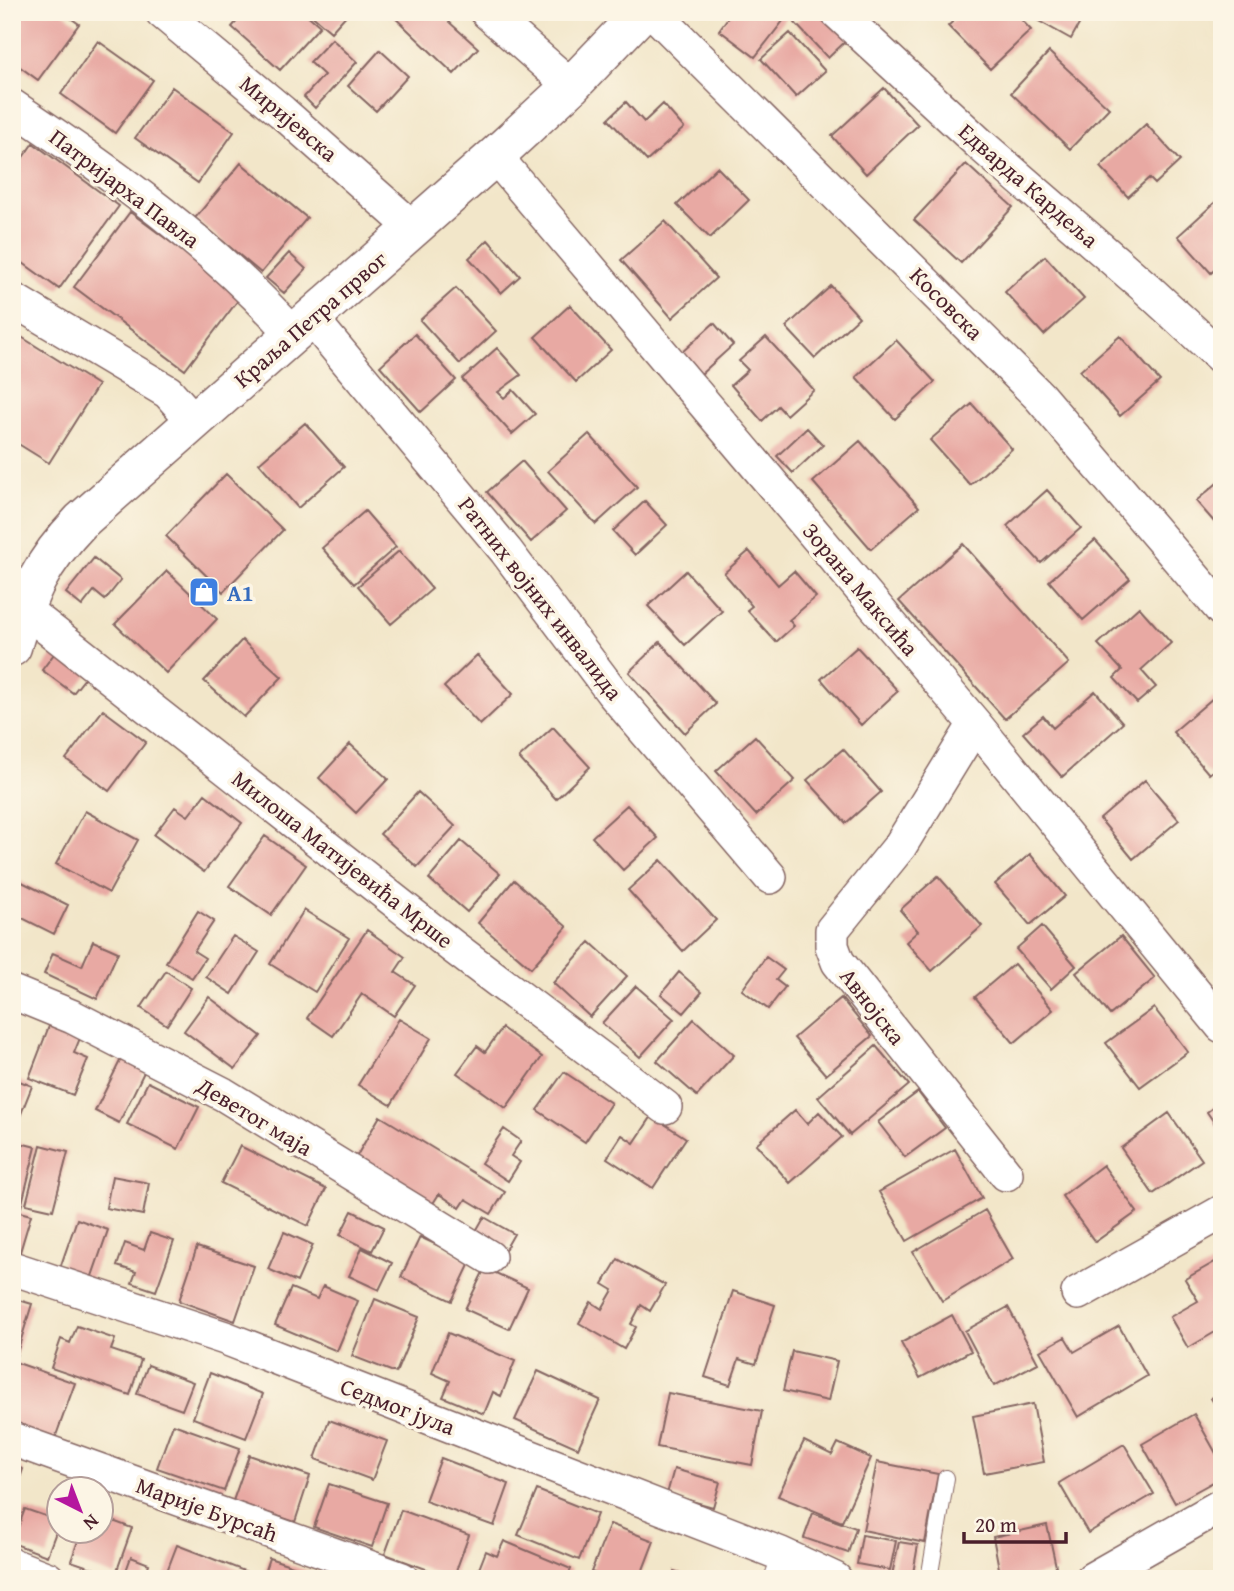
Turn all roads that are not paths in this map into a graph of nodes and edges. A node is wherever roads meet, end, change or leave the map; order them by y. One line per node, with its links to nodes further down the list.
1 (162, 12): 9 (street, Миријевска)
2 (487, 12): 6 (street)
3 (642, 12): 6 (street, Краља Петра првог)
4 (653, 12): 15 (street, Косовска)
5 (837, 12): 12 (street, Едварда Кардеља)
6 (571, 86): 8 (street, Краља Петра првог)
7 (12, 106): 11 (street, Патријарха Павла)
8 (495, 156): 9 (street, Краља Петра првог); 17 (street, Зорана Максића)
9 (413, 228): 11 (street, Краља Петра првог)
10 (12, 299): 13 (street)
11 (303, 327): 13 (street, Краља Петра првог); 18 (street, Ратних војних инвалида)
12 (1222, 358)
13 (194, 421): 14 (street, Краља Петра првог)
14 (18, 603): 16 (street, Краља Петра првог); 21 (street, Милоша Матијевића Мрше)
15 (1222, 610)
16 (12, 647)
17 (975, 724): 20 (street, Зорана Максића); 22 (street, Авнојска)
18 (770, 877)
19 (12, 992): 24 (street, Деветог маја)
20 (1222, 1026)
21 (665, 1107)
22 (1006, 1174)
23 (1222, 1212): 26 (street)
24 (489, 1257)
25 (12, 1268): 31 (street, Седмог јула)
26 (1077, 1293)
27 (12, 1439): 33 (street, Марије Бурсаћ)
28 (946, 1478): 35 (lane)
29 (1222, 1505): 36 (street)
30 (12, 1565): 32 (street)
31 (776, 1566): 34 (street, Седмог јула)
32 (48, 1579)
33 (402, 1579)
34 (835, 1579)
35 (929, 1579)
36 (1092, 1579)

